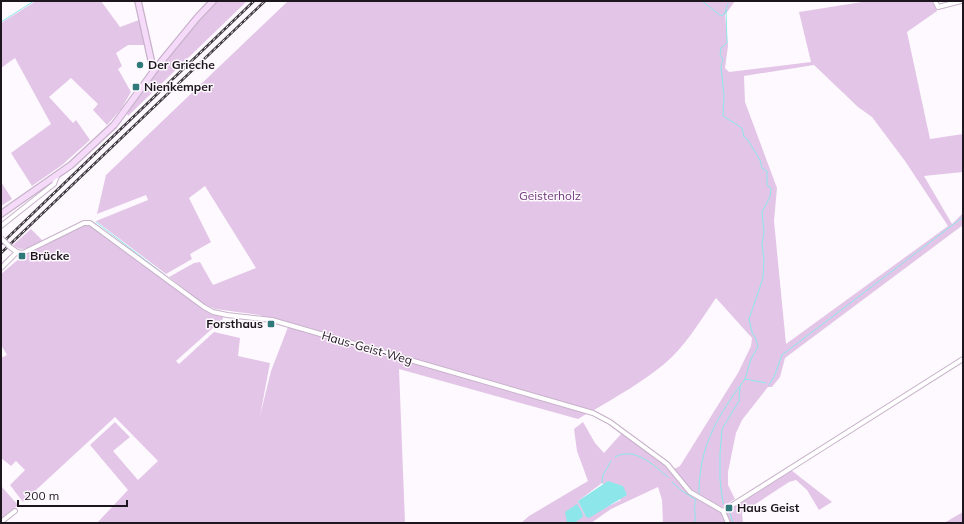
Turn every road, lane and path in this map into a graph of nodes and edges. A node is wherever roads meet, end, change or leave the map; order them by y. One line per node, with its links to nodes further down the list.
1 (138, 1): 5 (main road)
2 (214, 1): 5 (main road)
3 (935, 1): 4 (street)
4 (961, 1)
5 (156, 68): 6 (main road)
6 (57, 176): 7 (main road); 8 (street)
7 (1, 214)
8 (1, 226)
9 (1, 238): 10 (street, bridge)
10 (17, 252): 11 (street); 13 (street, Haus-Geist-Weg)
11 (1, 268)
12 (963, 359): 13 (street)
13 (726, 509): 16 (street)
14 (15, 511): 15 (street)
15 (1, 522)
16 (728, 523)

